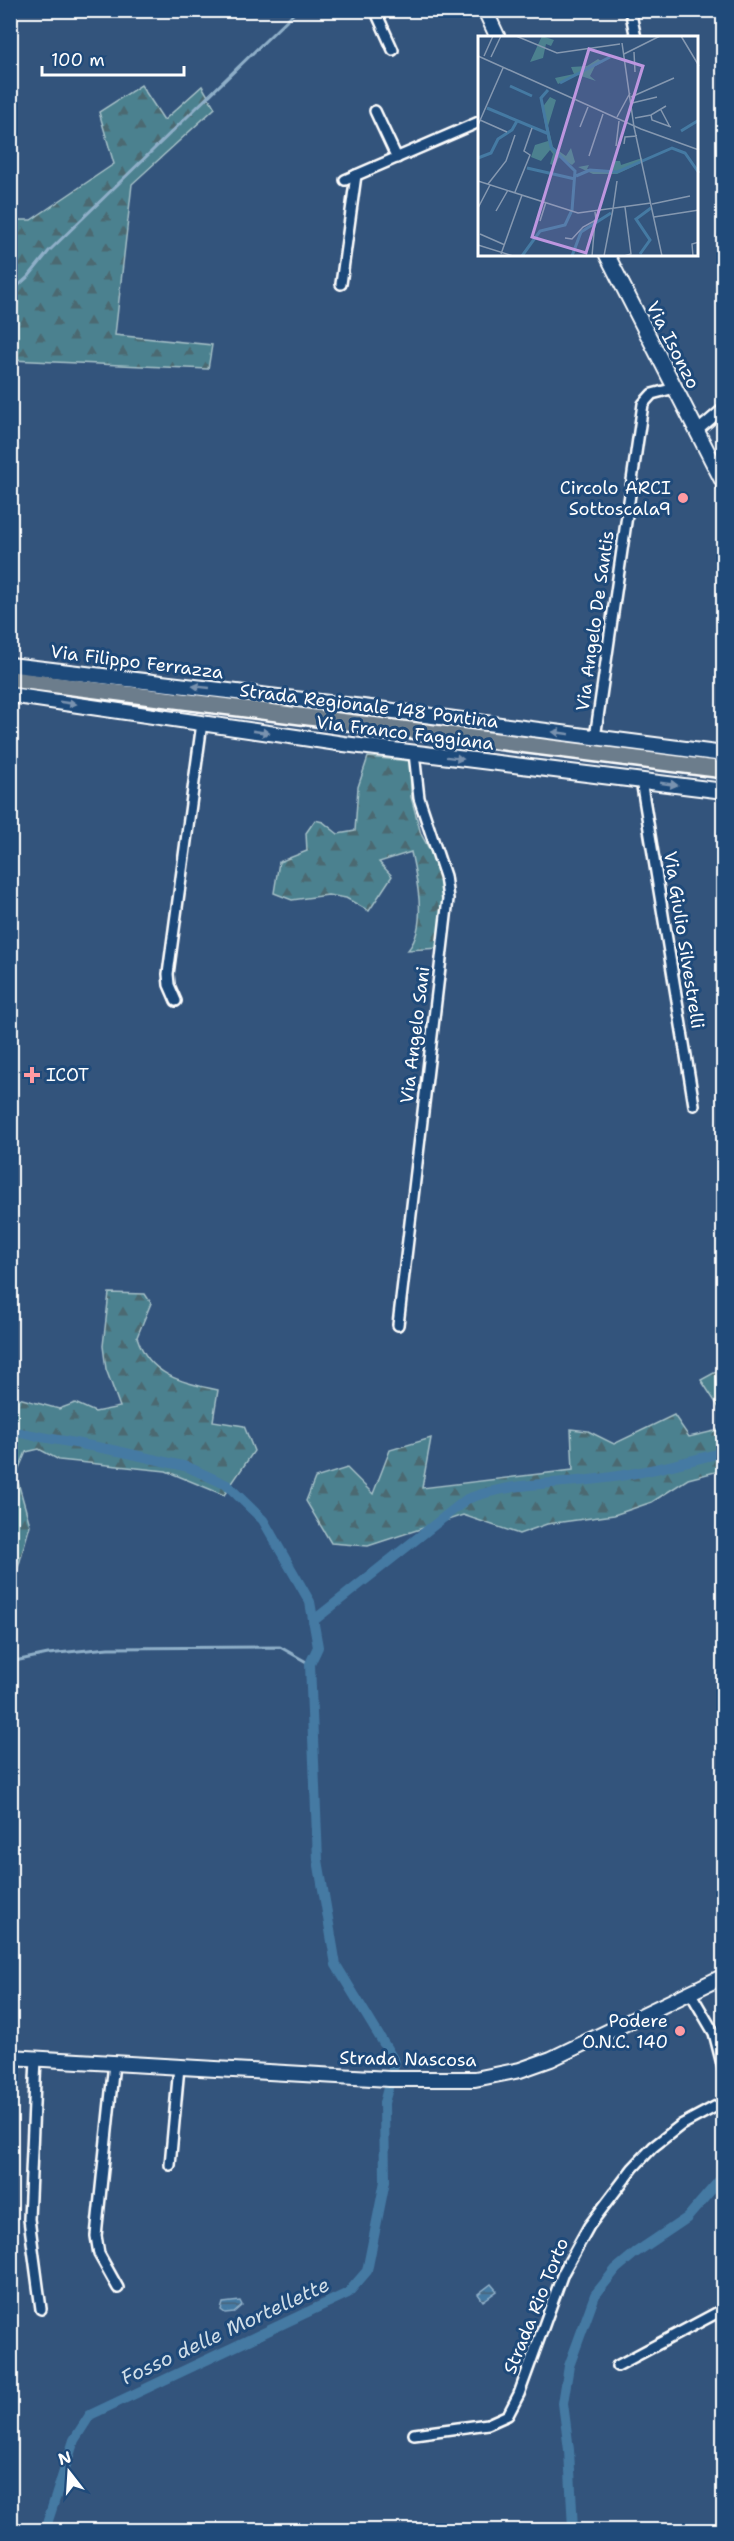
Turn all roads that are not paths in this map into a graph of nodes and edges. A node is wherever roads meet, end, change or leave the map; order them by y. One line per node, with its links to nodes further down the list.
1 (375, 10): 6 (street)
2 (485, 10): 4 (street)
3 (630, 10): 5 (street)
4 (497, 36)
5 (636, 36)
6 (393, 50)
7 (375, 111): 9 (street)
8 (478, 122): 9 (street)
9 (396, 158): 10 (street)
10 (356, 175): 11 (street); 13 (street)
11 (345, 180)
12 (607, 256): 14 (street, Via Isonzo)
13 (341, 284)
14 (675, 388): 16 (street, Via Isonzo); 22 (street, Via Angelo De Santis)
15 (723, 408): 16 (street)
16 (697, 431): 17 (street, Via Isonzo)
17 (723, 484)
18 (10, 665): 22 (street, Via Filippo Ferrazza, one-way to 18)
19 (10, 679): 25 (main road, Strada Regionale 148 Pontina)
20 (10, 695): 21 (street, Via Franco Faggiana, one-way to 21)
21 (202, 723): 23 (street, Via Franco Faggiana, one-way to 23); 28 (street)
22 (596, 738): 24 (street, Via Filippo Ferrazza)
23 (414, 753): 26 (street, Via Franco Faggiana, one-way to 26); 30 (street, Via Angelo Sani)
24 (723, 754)
25 (723, 770)
26 (641, 780): 27 (street, Via Franco Faggiana, one-way to 27); 29 (street, Via Giulio Silvestrelli)
27 (723, 791)
28 (176, 1001)
29 (694, 1105)
30 (398, 1325)
31 (723, 1976): 32 (street, Strada Nascosa)
32 (690, 1992): 36 (street, Strada Nascosa); 37 (street)
33 (10, 2057): 34 (street, Strada Nascosa)
34 (36, 2058): 35 (street, Strada Nascosa); 43 (street)
35 (114, 2063): 36 (street, Strada Nascosa); 41 (street)
36 (179, 2067): 40 (street)
37 (723, 2072)
38 (723, 2102): 39 (street); 45 (street, Strada Rio Torto)
39 (723, 2116)
40 (170, 2165)
41 (118, 2288)
42 (723, 2309): 44 (street)
43 (40, 2310)
44 (617, 2366)
45 (414, 2434)

